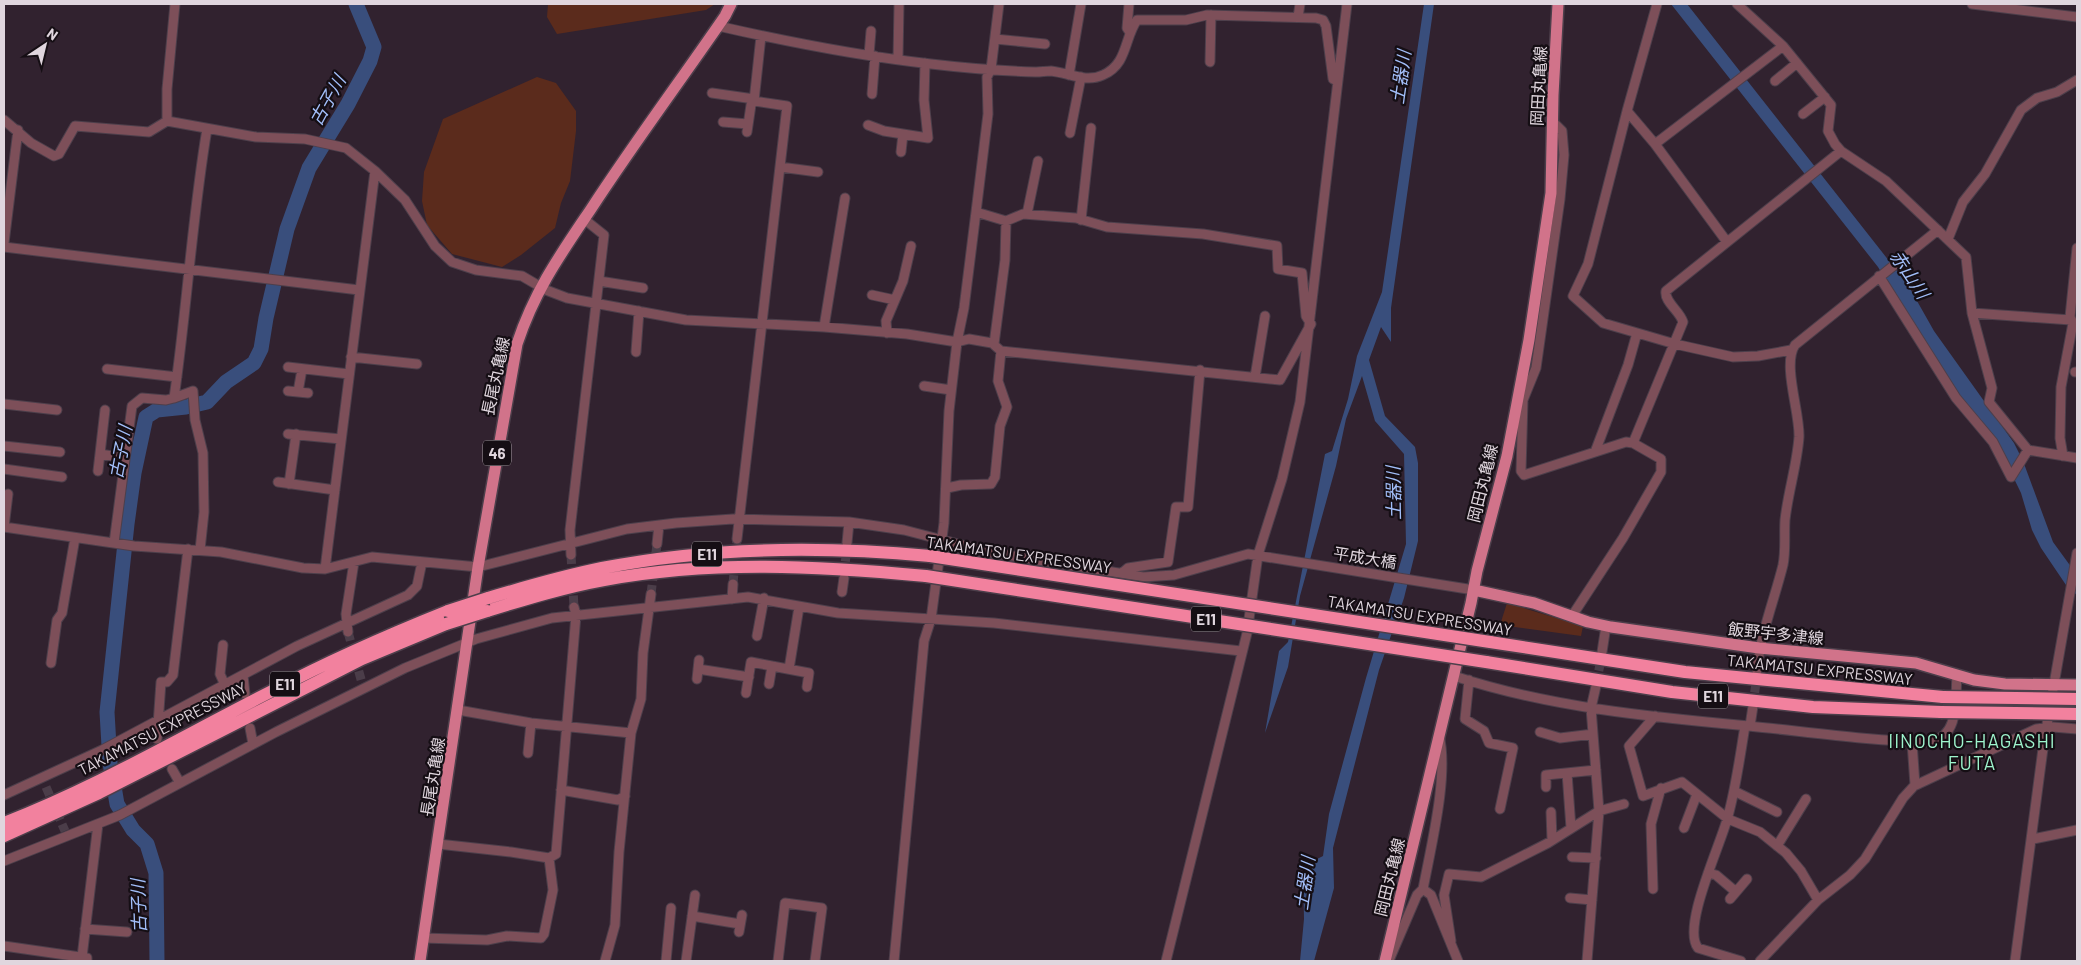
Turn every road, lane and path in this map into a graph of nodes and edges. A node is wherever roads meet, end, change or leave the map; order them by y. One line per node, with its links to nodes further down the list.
1 (174, 4): 43 (street)
2 (731, 4): 18 (main road, 長尾丸亀線 / 46)
3 (899, 4): 26 (street)
4 (999, 4): 22 (street)
5 (1081, 4): 31 (street)
6 (1129, 4): 20 (street)
7 (1300, 4): 16 (street)
8 (1347, 4): 35 (street)
9 (1558, 4): 108 (main road, 岡田丸亀線)
10 (1657, 4): 40 (street)
11 (1737, 4): 24 (street)
12 (1972, 4): 14 (street)
13 (2058, 4): 14 (street)
14 (2057, 14): 17 (street)
15 (1211, 15): 16 (street); 20 (street); 27 (street)
16 (1298, 17): 35 (street)
17 (2077, 17)
18 (718, 26): 21 (street); 61 (main road, 長尾丸亀線 / 46)
19 (871, 31): 25 (street)
20 (1129, 31): 32 (street)
21 (761, 36): 25 (street); 39 (street)
22 (995, 39): 23 (street); 30 (street)
23 (1045, 44)
24 (1783, 46): 29 (street); 51 (street)
25 (872, 56): 26 (street); 37 (street)
26 (898, 59): 28 (street)
27 (1210, 62)
28 (925, 63): 30 (street); 50 (street)
29 (1797, 63): 34 (street); 38 (street)
30 (991, 69): 31 (street); 59 (street)
31 (1068, 75): 32 (street)
32 (1081, 77): 49 (street)
33 (2077, 80): 65 (street)
34 (1776, 81)
35 (1338, 82): 85 (street)
36 (712, 93): 39 (street)
37 (872, 94)
38 (1824, 97): 41 (street); 52 (street)
39 (754, 100): 44 (street); 55 (street)
40 (1626, 111): 51 (street); 88 (street)
41 (1803, 114)
42 (4, 120): 48 (street)
43 (167, 121): 47 (street); 48 (street)
44 (723, 122)
45 (868, 125): 50 (street)
46 (1091, 128): 62 (street)
47 (207, 129): 56 (street); 71 (street)
48 (18, 130): 67 (street)
49 (1070, 133)
50 (903, 134): 53 (street)
51 (1655, 144): 66 (street)
52 (1841, 151): 64 (street); 66 (street)
53 (901, 152)
54 (1038, 160): 60 (street)
55 (780, 167): 57 (street); 84 (street)
56 (375, 171): 74 (street); 76 (street)
57 (818, 172)
58 (844, 198): 86 (street)
59 (976, 212): 63 (street); 89 (street)
60 (1027, 214): 62 (street); 63 (street)
61 (584, 219): 73 (street); 74 (main road, 長尾丸亀線 / 46)
62 (1081, 220): 85 (street)
63 (1006, 221): 90 (street)
64 (1938, 230): 65 (street); 72 (street)
65 (1948, 239): 81 (street)
66 (1727, 242): 91 (street)
67 (4, 243)
68 (911, 246): 78 (street)
69 (4, 247): 71 (street)
70 (2077, 248): 83 (street)
71 (190, 269): 76 (street); 102 (street)
72 (1879, 276): 92 (street); 117 (street)
73 (598, 281): 75 (street); 79 (street)
74 (541, 285): 79 (street); 148 (main road, 長尾丸亀線 / 46)
75 (643, 288)
76 (359, 290): 95 (street)
77 (872, 295): 78 (street)
78 (895, 300): 87 (street)
79 (596, 304): 80 (street); 137 (street)
80 (639, 312): 84 (street); 94 (street)
81 (1972, 313): 83 (street); 117 (street)
82 (1266, 316): 103 (street)
83 (2071, 320): 119 (street)
84 (762, 323): 86 (street); 130 (street)
85 (1311, 324): 103 (street); 145 (street)
86 (824, 327): 87 (street)
87 (886, 333): 89 (street)
88 (1637, 333): 91 (street); 116 (street)
89 (957, 342): 90 (street); 105 (street)
90 (994, 344): 93 (street)
91 (1675, 344): 92 (street); 113 (street)
92 (1791, 350): 168 (street)
93 (1001, 351): 100 (street); 127 (street)
94 (636, 352)
95 (351, 357): 96 (street); 101 (street)
96 (416, 364)
97 (288, 367): 99 (street)
98 (107, 369): 102 (street)
99 (302, 369): 101 (street); 106 (street)
100 (1200, 370): 103 (street); 150 (street)
101 (349, 374): 112 (street)
102 (177, 377): 107 (street)
103 (1255, 377)
104 (924, 386): 105 (street)
105 (951, 390): 127 (street)
106 (308, 394)
107 (174, 398): 120 (street); 142 (street)
108 (1521, 399): 116 (street); 153 (main road, 岡田丸亀線)
109 (4, 404): 110 (street)
110 (57, 410)
111 (105, 410): 118 (street)
112 (341, 439): 126 (street); 128 (street)
113 (1633, 443): 116 (street); 161 (street)
114 (4, 446): 115 (street)
115 (60, 452)
116 (1596, 452)
117 (2027, 453): 119 (street)
118 (100, 454): 120 (street); 123 (street)
119 (2063, 456): 121 (street)
120 (124, 458): 139 (street)
121 (2077, 458)
122 (4, 469): 124 (street)
123 (98, 471)
124 (62, 477)
125 (278, 482): 126 (street)
126 (289, 484): 128 (street)
127 (947, 488): 136 (street)
128 (335, 490): 149 (street)
129 (10, 494): 133 (street)
130 (739, 519): 131 (street, 平成大橋); 132 (street, 平成大橋); 135 (street)
131 (849, 522): 136 (street, 平成大橋); 138 (street)
132 (659, 525): 137 (street, 平成大橋); 140 (street)
133 (4, 527): 134 (street)
134 (75, 538): 139 (street); 171 (street)
135 (737, 540)
136 (940, 540): 150 (street, 平成大橋); 162 (street)
137 (570, 542): 144 (street); 148 (street, 平成大橋)
138 (847, 543)
139 (115, 544): 141 (street)
140 (657, 544)
141 (188, 549): 142 (street); 195 (street)
142 (200, 550): 149 (street)
143 (2077, 553): 183 (street)
144 (571, 555)
145 (1262, 555): 150 (street, 平成大橋); 153 (street, 平成大橋); 169 (street)
146 (354, 562): 147 (street); 149 (street); 164 (street)
147 (422, 562): 148 (street); 164 (street)
148 (478, 567): 166 (main road, 長尾丸亀線 / 46)
149 (325, 569)
150 (1121, 574)
151 (844, 578): 154 (street)
152 (733, 584): 157 (street)
153 (1474, 590): 161 (main road, 飯野宇多津線); 178 (main road, 岡田丸亀線)
154 (842, 592)
155 (651, 594): 159 (street)
156 (764, 598): 157 (street); 158 (street); 165 (street)
157 (732, 599): 159 (street)
158 (799, 607): 162 (street); 174 (street)
159 (650, 608): 160 (street); 203 (street)
160 (575, 611): 166 (street); 198 (street)
161 (1572, 616): 163 (main road, 飯野宇多津線)
162 (930, 619): 169 (street); 268 (street)
163 (1606, 626): 168 (main road, 飯野宇多津線); 170 (street)
164 (348, 627): 176 (street)
165 (757, 636)
166 (468, 642): 192 (main road, 長尾丸亀線 / 46); 208 (street)
167 (223, 645): 182 (street)
168 (1759, 648): 175 (street); 177 (main road, 飯野宇多津線)
169 (1241, 651): 269 (street)
170 (1602, 652)
171 (51, 663)
172 (772, 666): 174 (street); 179 (street); 181 (street)
173 (698, 669): 179 (street)
174 (789, 669): 186 (street)
175 (1757, 672)
176 (243, 675): 182 (street); 188 (street)
177 (1957, 675): 183 (main road, 飯野宇多津線); 207 (street)
178 (1454, 676): 180 (street); 204 (main road, 岡田丸亀線)
179 (749, 677): 187 (street)
180 (1469, 680): 191 (street); 226 (street)
181 (769, 684)
182 (225, 685): 195 (street)
183 (2054, 685): 184 (main road, 飯野宇多津線); 200 (street)
184 (2077, 685)
185 (1596, 686): 191 (street)
186 (807, 687)
187 (746, 693)
188 (245, 694)
189 (2077, 700): 212 (highway, TAKAMATSU EXPRESSWAY / E11, bridge)
190 (1753, 706): 197 (street)
191 (1591, 708): 194 (street); 205 (street)
192 (458, 710): 196 (street); 239 (main road, 長尾丸亀線 / 46)
193 (2077, 714): 212 (highway, TAKAMATSU EXPRESSWAY / E11, bridge)
194 (1655, 716): 197 (street); 218 (street)
195 (157, 721): 206 (street); 222 (street)
196 (531, 723): 198 (street); 209 (street)
197 (1748, 726): 207 (street); 220 (street)
198 (565, 727): 203 (street); 219 (street)
199 (250, 728): 208 (street)
200 (2046, 728): 201 (street); 215 (street); 237 (street)
201 (2077, 729)
202 (1540, 732): 205 (street)
203 (631, 733): 223 (street)
204 (1439, 734): 247 (street); 270 (main road, 岡田丸亀線)
205 (1593, 734): 211 (street)
206 (157, 739)
207 (1912, 742): 215 (street)
208 (253, 744): 214 (street)
209 (528, 753)
210 (172, 769): 214 (street)
211 (1596, 770): 213 (street); 227 (street)
212 (128, 772): 216 (highway, TAKAMATSU EXPRESSWAY / E11)
213 (1567, 773): 217 (street); 233 (street)
214 (180, 783): 232 (street)
215 (1915, 785): 252 (street)
216 (96, 787): 231 (highway, TAKAMATSU EXPRESSWAY / E11); 236 (highway, TAKAMATSU EXPRESSWAY / E11)
217 (1546, 787)
218 (1661, 788): 221 (street); 248 (street)
219 (561, 790): 223 (street); 242 (street)
220 (1734, 791): 229 (street); 230 (street)
221 (1697, 794): 230 (street); 234 (street)
222 (4, 795)
223 (625, 796): 263 (street)
224 (1806, 799): 240 (street)
225 (1624, 804): 227 (street)
226 (1500, 809)
227 (1599, 811): 233 (street); 243 (street)
228 (1551, 812): 238 (street)
229 (1777, 812)
230 (1728, 819): 240 (street); 245 (street)
231 (4, 823)
232 (98, 824): 244 (street); 256 (street)
233 (1571, 828): 238 (street)
234 (1684, 828)
235 (2077, 830): 237 (street)
236 (4, 836)
237 (2033, 839): 275 (street)
238 (1552, 840): 259 (street)
239 (438, 844): 242 (street); 258 (main road, 長尾丸亀線 / 46)
240 (1777, 846): 252 (street)
241 (1572, 857): 243 (street)
242 (549, 858): 258 (street)
243 (1596, 858): 251 (street)
244 (4, 861)
245 (1708, 872): 246 (street); 273 (street)
246 (1747, 879)
247 (1423, 888): 259 (street); 270 (street)
248 (1653, 889)
249 (696, 895): 254 (street)
250 (1570, 898): 251 (street)
251 (1592, 900): 272 (street)
252 (1818, 900): 274 (street)
253 (671, 908): 264 (street)
254 (692, 916): 255 (street); 265 (street)
255 (740, 924)
256 (85, 930): 257 (street); 261 (street)
257 (127, 932)
258 (423, 938): 262 (main road, 長尾丸亀線 / 46)
259 (1451, 941): 271 (street)
260 (4, 946): 261 (street)
261 (84, 959)
262 (420, 961)
263 (607, 961)
264 (666, 961)
265 (686, 961)
266 (778, 961): 267 (street)
267 (815, 961)
268 (894, 961)
269 (1166, 961)
270 (1387, 961)
271 (1458, 961)
272 (1587, 961)
273 (1741, 961)
274 (1760, 961)
275 (2015, 961)

